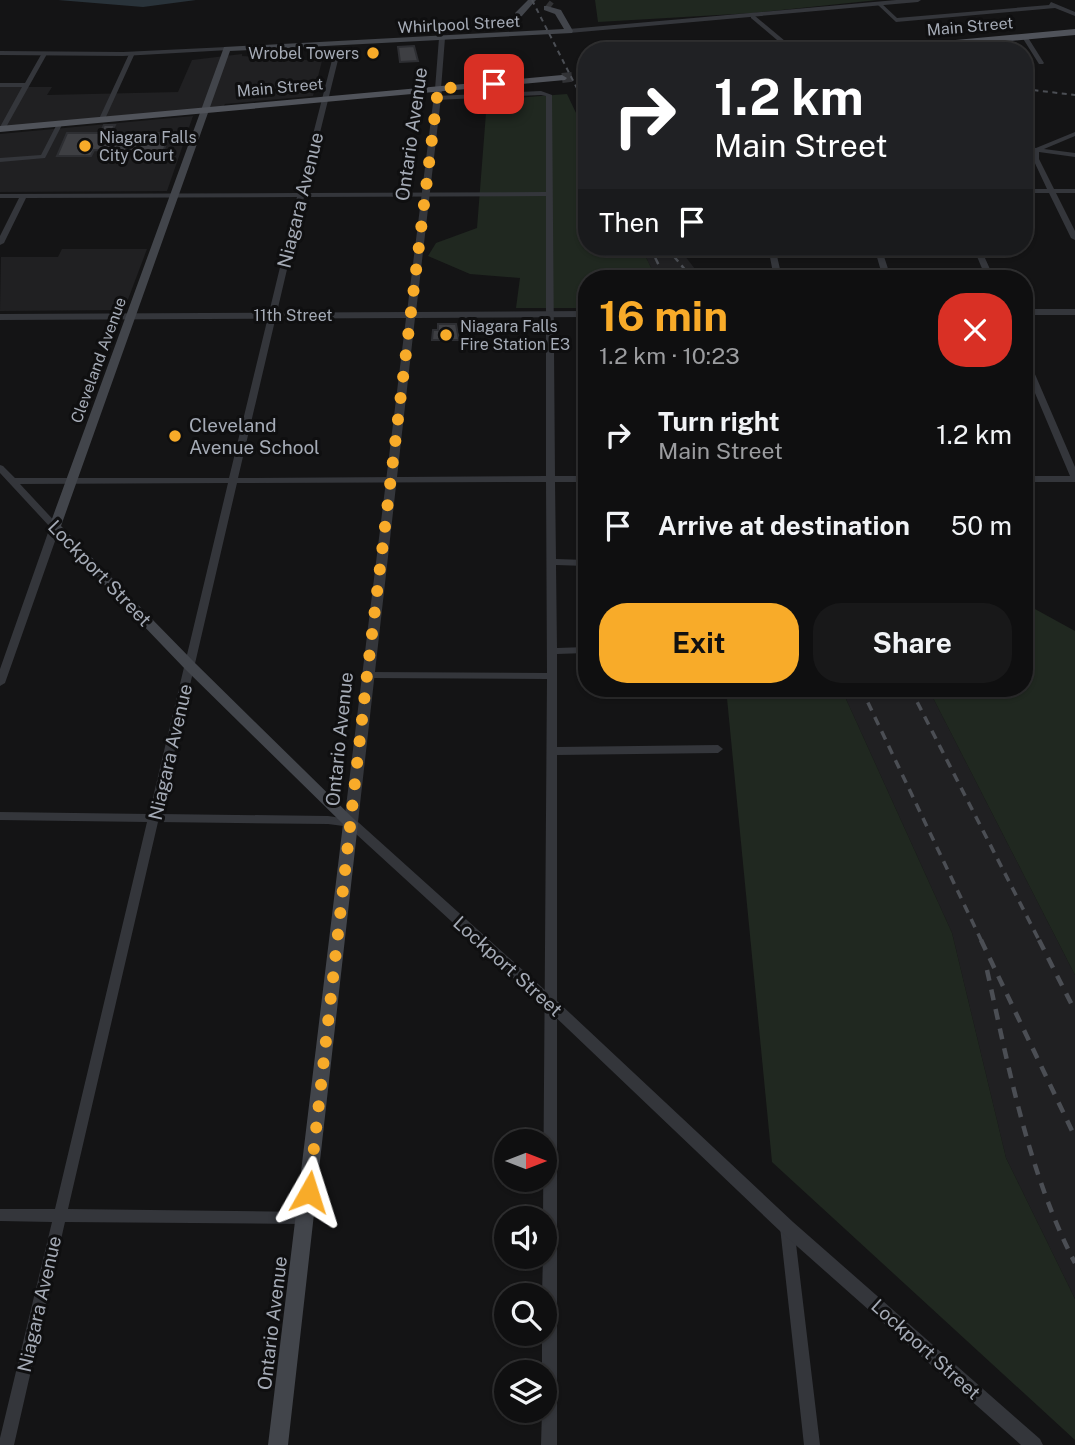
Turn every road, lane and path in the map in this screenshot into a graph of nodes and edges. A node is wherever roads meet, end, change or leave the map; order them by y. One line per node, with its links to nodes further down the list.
1 (532, 0): 8 (main road); 10 (main road)
2 (918, 0): 4 (street, Whirlpool Street)
3 (1042, 0): 5 (street)
4 (880, 4): 5 (street); 7 (street, Whirlpool Street)
5 (1056, 6): 6 (street)
6 (1075, 14)
7 (753, 17): 8 (street, Whirlpool Street); 13 (street)
8 (569, 31): 10 (main road, Whirlpool Street)
9 (1075, 32): 11 (main road, Main Street)
10 (527, 34): 12 (main road, Whirlpool Street)
11 (1025, 37): 14 (main road, Main Street); 15 (street)
12 (442, 38): 16 (main road, Whirlpool Street); 26 (street, Ontario Avenue)
13 (783, 42)
14 (969, 42)
15 (1028, 42)
16 (227, 49): 19 (street, Whirlpool Street); 28 (main road, Cleveland Avenue)
17 (1033, 50): 22 (street)
18 (0, 53): 20 (street, Whirlpool Street)
19 (132, 53): 20 (street, Whirlpool Street); 29 (street)
20 (44, 54): 25 (street)
21 (335, 60): 27 (street, Niagara Avenue)
22 (1041, 63)
23 (562, 78): 26 (main road, Main Street)
24 (0, 85): 25 (street)
25 (26, 85): 31 (street)
26 (437, 94): 27 (main road, Main Street); 40 (street); 41 (street, Ontario Avenue)
27 (325, 99): 28 (main road, Main Street); 44 (street, Niagara Avenue)
28 (205, 110): 29 (main road, Main Street); 45 (main road, Cleveland Avenue)
29 (102, 119): 30 (main road, Main Street)
30 (60, 123): 31 (main road, Main Street); 36 (street)
31 (1, 129)
32 (1075, 134): 34 (street)
33 (1033, 150): 34 (street)
34 (1036, 150): 35 (street); 38 (street)
35 (1075, 155)
36 (0, 160)
37 (1033, 191): 38 (street)
38 (1051, 191): 39 (street); 46 (street)
39 (1075, 191)
40 (549, 194): 41 (street); 50 (street)
41 (423, 195): 44 (street); 52 (street, Ontario Avenue)
42 (0, 196): 43 (street)
43 (23, 196): 45 (street); 47 (street)
44 (300, 196): 45 (street); 54 (street, Niagara Avenue)
45 (174, 197): 53 (main road, Cleveland Avenue)
46 (1075, 238)
47 (0, 243)
48 (1033, 312): 49 (street)
49 (1075, 312)
50 (550, 314): 51 (street, 11th Street); 52 (street, 11th Street); 60 (street)
51 (578, 314)
52 (410, 315): 54 (street, 11th Street); 59 (street, Ontario Avenue)
53 (131, 316): 54 (street, 11th Street); 55 (street, 11th Street); 63 (main road, Cleveland Avenue)
54 (272, 316): 64 (street, Niagara Avenue)
55 (0, 317)
56 (1033, 379): 58 (street)
57 (0, 468): 65 (street, Lockport Street)
58 (1075, 478): 62 (street)
59 (391, 479): 60 (street); 64 (street); 72 (street, Ontario Avenue)
60 (550, 479): 61 (street); 67 (street)
61 (578, 479)
62 (1033, 479)
63 (72, 480): 64 (street); 65 (street); 66 (main road, Cleveland Avenue)
64 (233, 480): 71 (street, Niagara Avenue)
65 (13, 481): 66 (street, Lockport Street)
66 (55, 527): 71 (main road, Lockport Street); 74 (street, Cleveland Avenue)
67 (550, 562): 68 (street); 70 (street)
68 (578, 563)
69 (578, 650): 70 (street)
70 (551, 651): 73 (street)
71 (190, 666): 78 (street, Niagara Avenue); 79 (main road, Lockport Street)
72 (367, 675): 73 (street); 79 (street, Ontario Avenue)
73 (550, 676): 76 (street)
74 (0, 682)
75 (718, 749): 76 (street)
76 (552, 751): 80 (street)
77 (0, 816): 78 (street)
78 (155, 817): 79 (street); 82 (street, Niagara Avenue)
79 (351, 823): 80 (street, Lockport Street); 83 (main road, Ontario Avenue)
80 (551, 1004): 84 (street, Lockport Street); 87 (street)
81 (0, 1215): 82 (street)
82 (59, 1216): 83 (street); 85 (street, Niagara Avenue)
83 (306, 1218): 86 (main road, Ontario Avenue)
84 (788, 1227): 88 (street); 89 (street, Lockport Street)
85 (6, 1445)
86 (278, 1445)
87 (549, 1445)
88 (811, 1445)
89 (1034, 1445)

